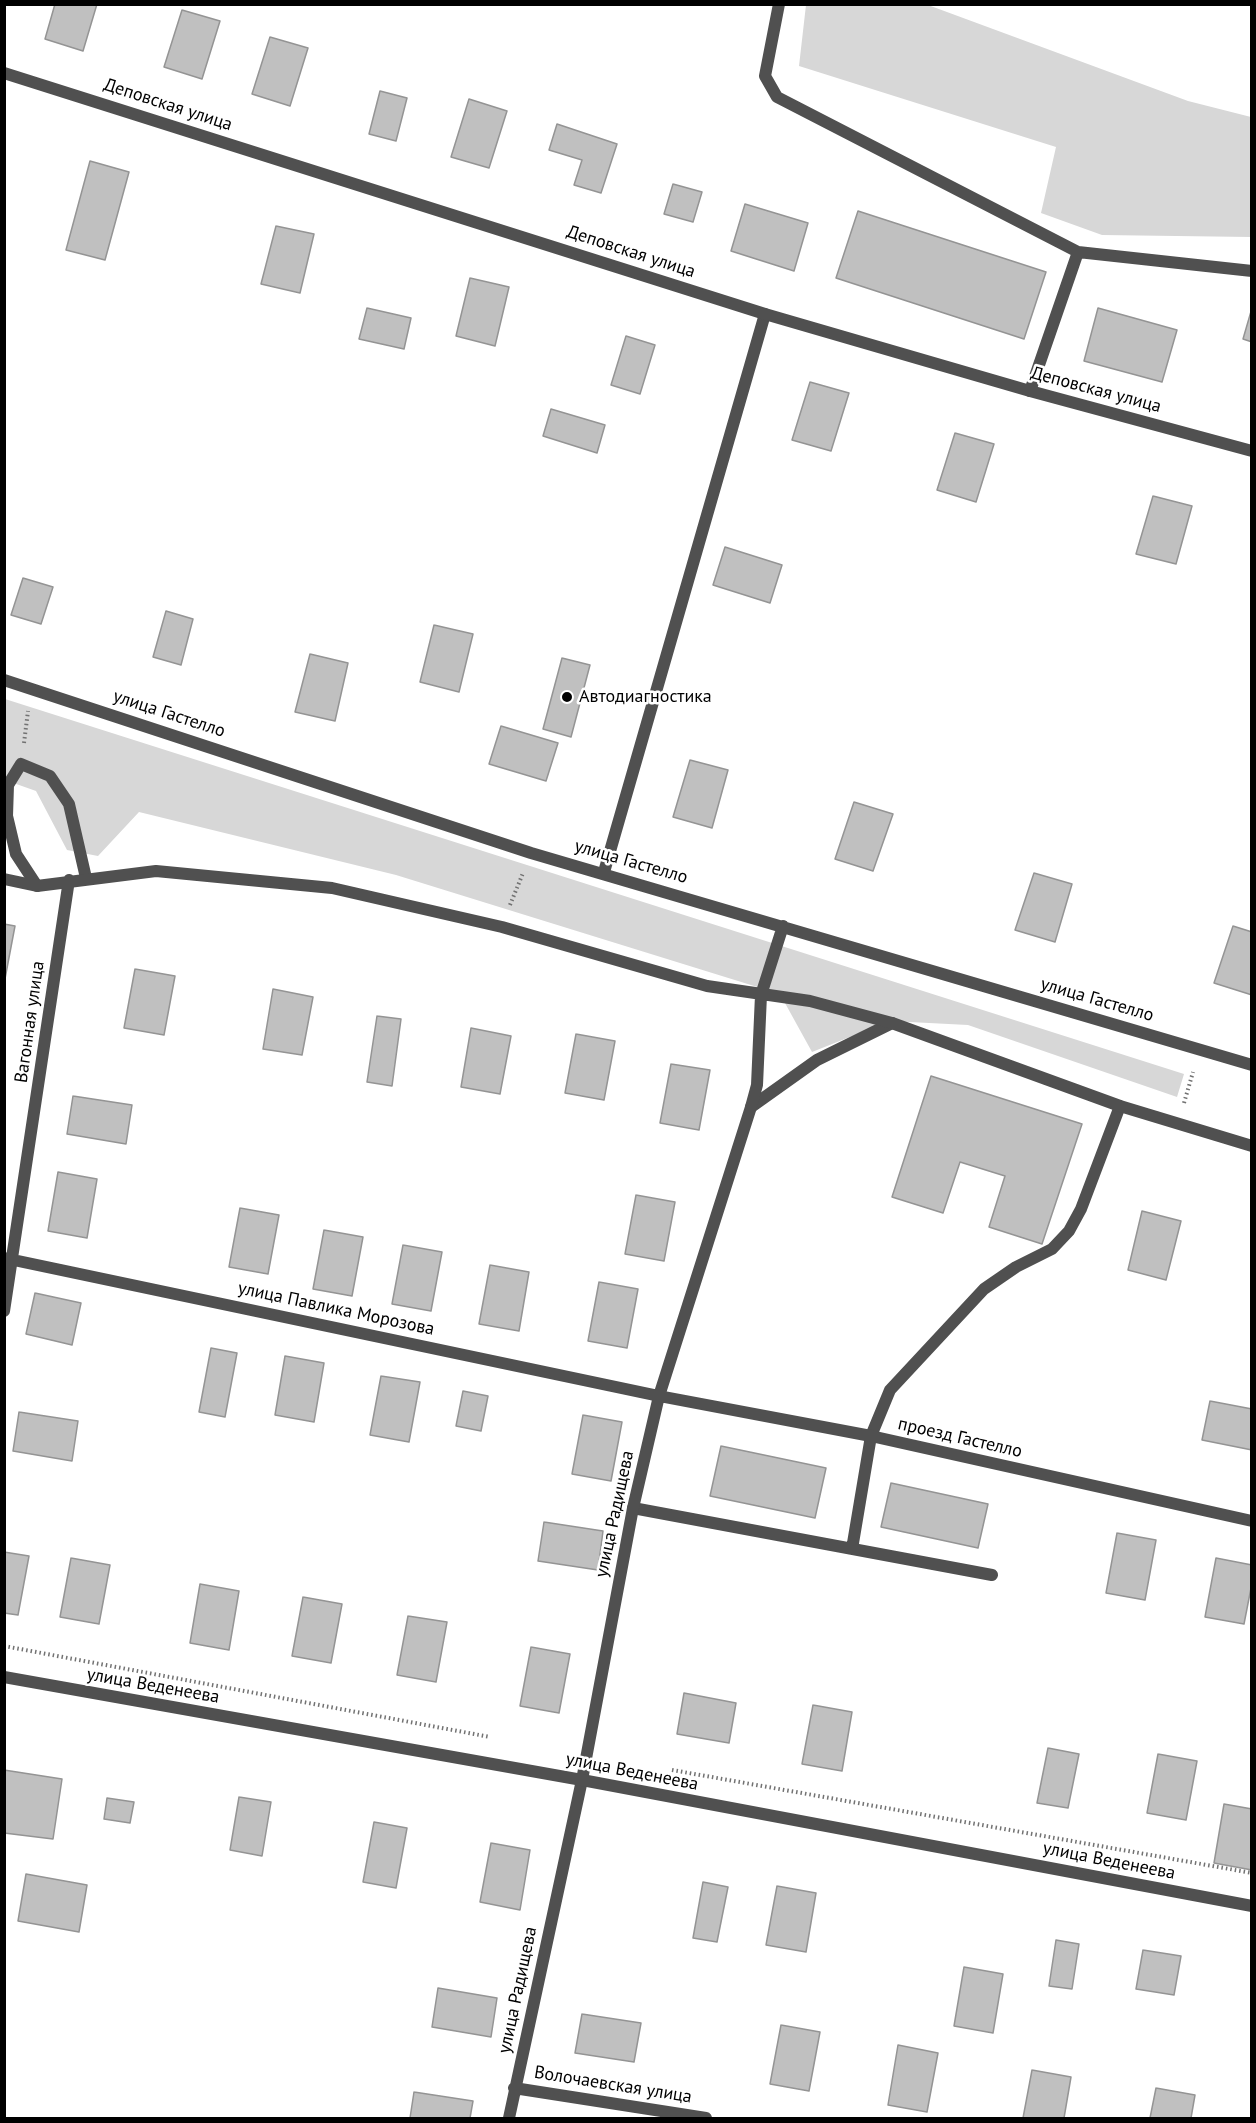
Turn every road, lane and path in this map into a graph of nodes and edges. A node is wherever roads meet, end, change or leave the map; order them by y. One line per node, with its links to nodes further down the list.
1 (779, 4): 3 (street)
2 (4, 73): 5 (street, Деповская улица)
3 (1078, 252): 4 (street); 6 (street)
4 (1251, 271)
5 (765, 314): 6 (street, Деповская улица); 12 (street)
6 (1030, 391): 7 (street, Деповская улица)
7 (1251, 451)
8 (4, 680): 9 (street, улица Гастелло)
9 (31, 688): 10 (path); 11 (street, улица Гастелло)
10 (21, 764): 13 (street); 16 (street)
11 (531, 853): 12 (street, улица Гастелло); 18 (path)
12 (604, 872): 17 (street, улица Гастелло)
13 (86, 878): 15 (street); 18 (street)
14 (4, 879): 16 (street)
15 (69, 880): 16 (street); 27 (street, Вагонная улица)
16 (37, 886)
17 (783, 926): 19 (street, улица Радищева); 21 (street, улица Гастелло)
18 (502, 927): 19 (street)
19 (761, 995): 20 (street); 24 (street, улица Радищева)
20 (892, 1023): 23 (street); 24 (street)
21 (1199, 1048): 22 (street, улица Гастелло); 25 (path)
22 (1251, 1065)
23 (1120, 1106): 25 (street); 30 (street)
24 (751, 1107): 29 (street, улица Радищева)
25 (1179, 1124): 26 (street)
26 (1251, 1146)
27 (9, 1259): 28 (street, Вагонная улица); 29 (street, улица Павлика Морозова)
28 (4, 1311)
29 (659, 1396): 30 (street, проезд Гастелло); 31 (street, улица Радищева)
30 (871, 1436): 32 (street, проезд Гастелло); 33 (street)
31 (633, 1508): 33 (street); 39 (street, улица Радищева)
32 (1251, 1521)
33 (852, 1549): 34 (street)
34 (992, 1575)
35 (4, 1646): 37 (path)
36 (4, 1677): 39 (street, улица Веденеева)
37 (494, 1738)
38 (668, 1770): 40 (path)
39 (582, 1780): 41 (street, улица Веденеева); 42 (street, улица Радищева)
40 (1251, 1873)
41 (1251, 1906)
42 (514, 2088): 43 (street, улица Радищева); 44 (street, Волочаевская улица)
43 (508, 2118)
44 (706, 2118)

